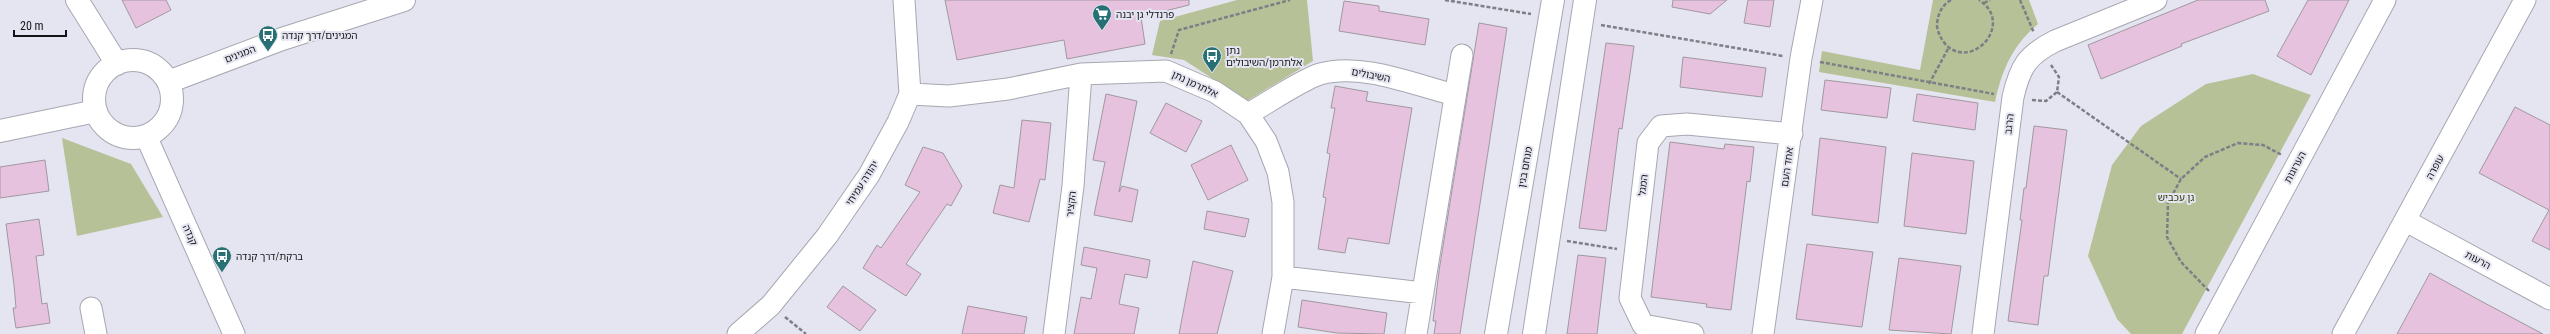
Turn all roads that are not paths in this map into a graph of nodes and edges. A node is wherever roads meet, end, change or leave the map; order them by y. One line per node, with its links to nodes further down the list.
1 (77, 0): 11 (street)
2 (404, 0): 13 (street, המגינים)
3 (904, 0): 14 (street, יהודה עמיחי)
4 (1585, 0): 33 (street)
5 (1812, 0): 19 (street, אחד העם)
6 (2156, 0): 36 (street, הרגב)
7 (2386, 0): 37 (street, הערוגות)
8 (2525, 0): 21 (street, עופרה)
9 (1551, 8): 32 (street, מנחם בגין)
10 (1462, 55): 15 (street)
11 (117, 64): 13 (street); 16 (street)
12 (1081, 74): 14 (street, אלתרמן נתן); 17 (street, אלתרמן נתן); 29 (street, הקציר)
13 (168, 82): 20 (street)
14 (910, 94): 28 (street, יהודה עמיחי)
15 (1455, 95): 17 (street, השיבולים); 23 (street)
16 (96, 111): 18 (street); 20 (street)
17 (1248, 114): 22 (street, אלתרמן נתן)
18 (0, 131)
19 (1792, 134): 34 (street, המגל); 35 (street, אחד העם)
20 (146, 136): 27 (street, קנדה)
21 (2406, 221): 24 (street, הרעות); 38 (street, עופרה)
22 (1283, 277): 23 (street); 30 (street, אלתרמן נתן)
23 (1423, 293): 31 (street)
24 (2550, 299)
25 (91, 308): 26 (street)
26 (96, 334)
27 (234, 334)
28 (738, 334)
29 (1054, 334)
30 (1273, 334)
31 (1416, 334)
32 (1496, 334)
33 (1534, 334)
34 (1693, 334)
35 (1763, 334)
36 (1983, 334)
37 (2206, 334)
38 (2344, 334)

